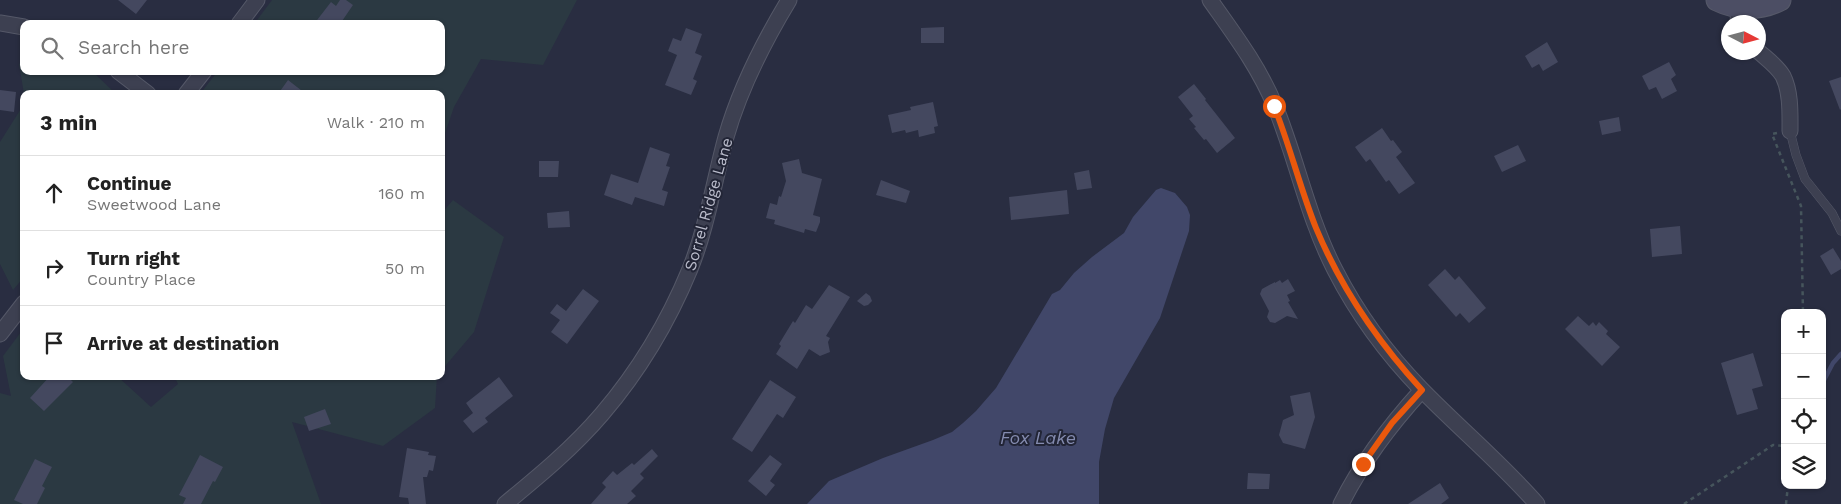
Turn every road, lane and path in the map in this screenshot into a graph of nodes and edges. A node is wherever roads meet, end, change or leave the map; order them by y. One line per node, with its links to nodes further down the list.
1 (257, 0): 7 (street)
2 (789, 0): 23 (street, Sorrel Ridge Lane)
3 (1210, 0): 20 (street)
4 (1717, 0): 6 (main road)
5 (1780, 0): 6 (main road)
6 (1739, 15)
7 (242, 20)
8 (0, 23): 9 (street)
9 (20, 26)
10 (1766, 58): 15 (street)
11 (123, 75): 13 (street)
12 (201, 75): 14 (street)
13 (143, 90)
14 (189, 90)
15 (1790, 131): 16 (lane); 18 (path)
16 (1841, 231)
17 (20, 308): 19 (street)
18 (1803, 309)
19 (0, 334)
20 (1422, 390): 24 (street); 25 (street)
21 (1781, 446): 26 (path)
22 (1788, 489): 27 (path)
23 (505, 504)
24 (1341, 504)
25 (1537, 504)
26 (1684, 504)
27 (1786, 504)

